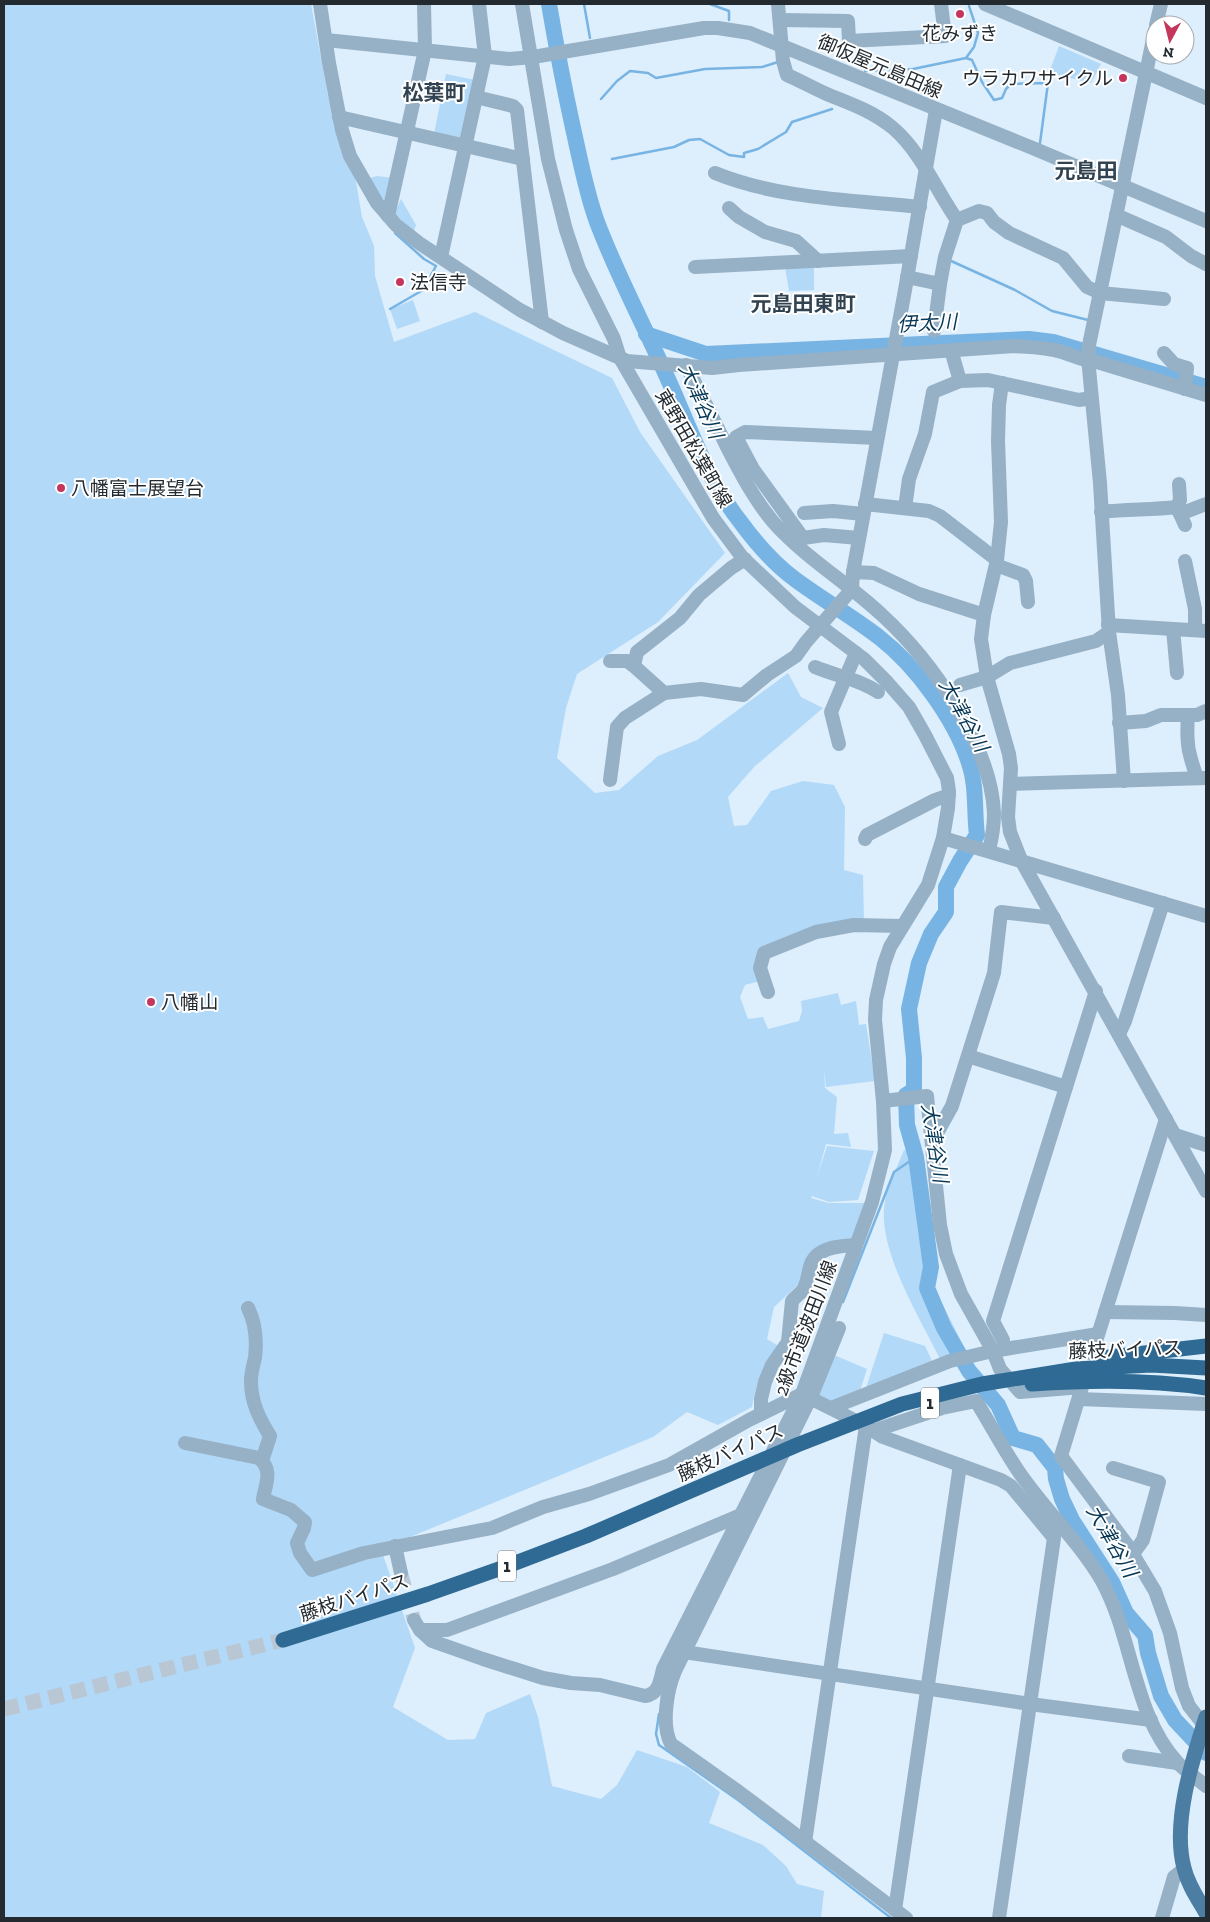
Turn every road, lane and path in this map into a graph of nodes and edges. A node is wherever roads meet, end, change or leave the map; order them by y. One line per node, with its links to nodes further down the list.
1 (320, 4): 9 (street)
2 (424, 4): 11 (street)
3 (479, 4): 12 (street)
4 (522, 4): 13 (street, 東野田松葉町線)
5 (778, 4): 8 (street)
6 (942, 4): 8 (street)
7 (985, 4): 15 (street)
8 (780, 20): 10 (street)
9 (326, 40): 11 (street, 御仮屋元島田線); 19 (street)
10 (782, 42): 13 (street, 御仮屋元島田線); 18 (street, 御仮屋元島田線); 23 (street)
11 (425, 50): 12 (street, 御仮屋元島田線); 20 (street)
12 (485, 56): 13 (street, 御仮屋元島田線); 16 (street)
13 (532, 57): 47 (street, 東野田松葉町線)
14 (1148, 65): 15 (street)
15 (1146, 72): 17 (street); 25 (street)
16 (476, 97): 21 (street); 22 (street)
17 (1206, 98)
18 (936, 110): 23 (street); 25 (street, 御仮屋元島田線)
19 (339, 117): 20 (street); 29 (street)
20 (406, 132): 21 (street); 29 (street)
21 (465, 146): 22 (street); 33 (street)
22 (523, 159): 41 (street)
23 (926, 170): 26 (street); 30 (street)
24 (715, 174): 26 (street)
25 (1122, 186): 28 (street); 31 (street, 御仮屋元島田線)
26 (920, 207): 32 (street)
27 (728, 208): 34 (street)
28 (1116, 215): 35 (street); 39 (street)
29 (388, 216): 33 (street)
30 (957, 220): 38 (street); 39 (street)
31 (1206, 221)
32 (911, 256): 34 (street); 37 (street)
33 (441, 257): 41 (street)
34 (818, 261): 36 (street)
35 (1206, 264)
36 (696, 267)
37 (908, 277): 38 (street); 43 (street)
38 (940, 284): 42 (street)
39 (1100, 292): 40 (street); 46 (street)
40 (1164, 299)
41 (542, 322): 47 (street)
42 (934, 331)
43 (894, 348): 44 (street); 48 (street); 54 (street)
44 (951, 350): 46 (street); 49 (street)
45 (1164, 353): 50 (street)
46 (1088, 355): 50 (street); 53 (street)
47 (624, 359): 48 (street); 63 (street, 東野田松葉町線)
48 (685, 365): 67 (street)
49 (960, 381): 51 (street); 57 (street)
50 (1186, 382): 52 (street)
51 (1002, 383): 53 (street); 65 (street)
52 (1206, 395)
53 (1092, 398): 60 (street)
54 (878, 438): 58 (street); 62 (street)
55 (1179, 484): 61 (street)
56 (1206, 504): 61 (street)
57 (905, 508): 58 (street); 65 (street)
58 (864, 509): 59 (street); 62 (street)
59 (804, 512)
60 (1101, 512): 61 (street); 71 (street)
61 (1181, 515)
62 (859, 538): 66 (street)
63 (745, 559): 70 (street, 東野田松葉町線); 76 (street)
64 (1185, 561): 73 (street)
65 (996, 562): 68 (street); 69 (street)
66 (853, 572): 67 (street); 69 (street)
67 (851, 590): 70 (street); 95 (street)
68 (1028, 602)
69 (984, 615): 80 (street)
70 (823, 625): 74 (street, 東野田松葉町線); 83 (street)
71 (1108, 628): 72 (street); 80 (street); 86 (street)
72 (1173, 628): 73 (street); 78 (street)
73 (1200, 631)
74 (856, 653): 79 (street); 92 (street, 東野田松葉町線)
75 (610, 661): 76 (street)
76 (634, 666): 83 (street)
77 (815, 667): 79 (street)
78 (1177, 674)
79 (846, 677): 82 (street); 87 (street)
80 (987, 677): 81 (street); 91 (street)
81 (960, 685)
82 (878, 692)
83 (664, 693): 89 (street)
84 (1206, 711): 85 (street)
85 (1188, 715): 86 (street); 88 (street)
86 (1119, 723): 90 (street)
87 (839, 744)
88 (1204, 778): 90 (street)
89 (610, 780)
90 (1124, 781): 91 (street)
91 (1010, 784): 96 (street)
92 (949, 795): 93 (street, 東野田松葉町線); 94 (street)
93 (943, 838): 95 (street); 100 (street, 2級市道波田川線)
94 (865, 839)
95 (987, 850): 96 (street)
96 (1021, 860): 97 (street); 99 (street)
97 (1163, 903): 98 (street); 103 (street)
98 (1206, 916)
99 (1054, 918): 101 (street); 104 (street)
100 (901, 926): 102 (street); 106 (street, 2級市道波田川線)
101 (1096, 991): 103 (street); 105 (street)
102 (768, 992)
103 (1119, 1034): 107 (street)
104 (968, 1056): 105 (street); 109 (street)
105 (1066, 1087): 118 (street)
106 (883, 1101): 109 (street); 112 (street, 2級市道波田川線)
107 (1166, 1119): 108 (street); 114 (street)
108 (1175, 1136): 110 (street); 111 (street)
109 (932, 1142): 120 (street)
110 (1206, 1145)
111 (1206, 1191)
112 (856, 1245): 125 (street, 2級市道波田川線); 129 (street)
113 (248, 1308): 133 (street)
114 (1105, 1312): 115 (street); 117 (street)
115 (1206, 1315)
116 (839, 1328): 125 (street)
117 (1098, 1334): 120 (street); 121 (street)
118 (1003, 1340)
119 (1206, 1346): 123 (highway, 1)
120 (991, 1351): 126 (street); 128 (street)
121 (1092, 1354)
122 (1206, 1368): 123 (highway, 藤枝バイパス / 1)
123 (1025, 1376): 124 (highway, 1); 131 (highway, 1); 131 (highway, 藤枝バイパス / 1)
124 (1206, 1388)
125 (807, 1396): 128 (street); 129 (street); 136 (street, 2級市道波田川線); 141 (street)
126 (1079, 1399): 127 (street); 138 (street)
127 (1206, 1404)
128 (831, 1408): 130 (street)
129 (761, 1414): 137 (street)
130 (870, 1428): 134 (street); 142 (street); 146 (street)
131 (834, 1430): 140 (highway, 藤枝バイパス / 1)
132 (185, 1443): 133 (street)
133 (262, 1461): 137 (street)
134 (960, 1464): 143 (street); 145 (street)
135 (1114, 1468): 138 (street)
136 (741, 1514): 144 (street, 2級市道波田川線); 144 (street)
137 (395, 1546): 139 (street)
138 (1133, 1554): 147 (street)
139 (401, 1573)
140 (283, 1640)
141 (684, 1652): 142 (street); 144 (street)
142 (830, 1674): 143 (street); 151 (street)
143 (928, 1688): 145 (street); 154 (street)
144 (663, 1692): 151 (street)
145 (1030, 1704): 146 (street); 155 (street)
146 (1151, 1720): 149 (street)
147 (1204, 1723): 149 (main road)
148 (1129, 1756): 149 (street)
149 (1186, 1769): 150 (street); 152 (main road)
150 (1206, 1786)
151 (805, 1842): 154 (street)
152 (1184, 1869): 153 (main road); 156 (street)
153 (1206, 1913)
154 (900, 1914)
155 (999, 1918)
156 (1162, 1918)

